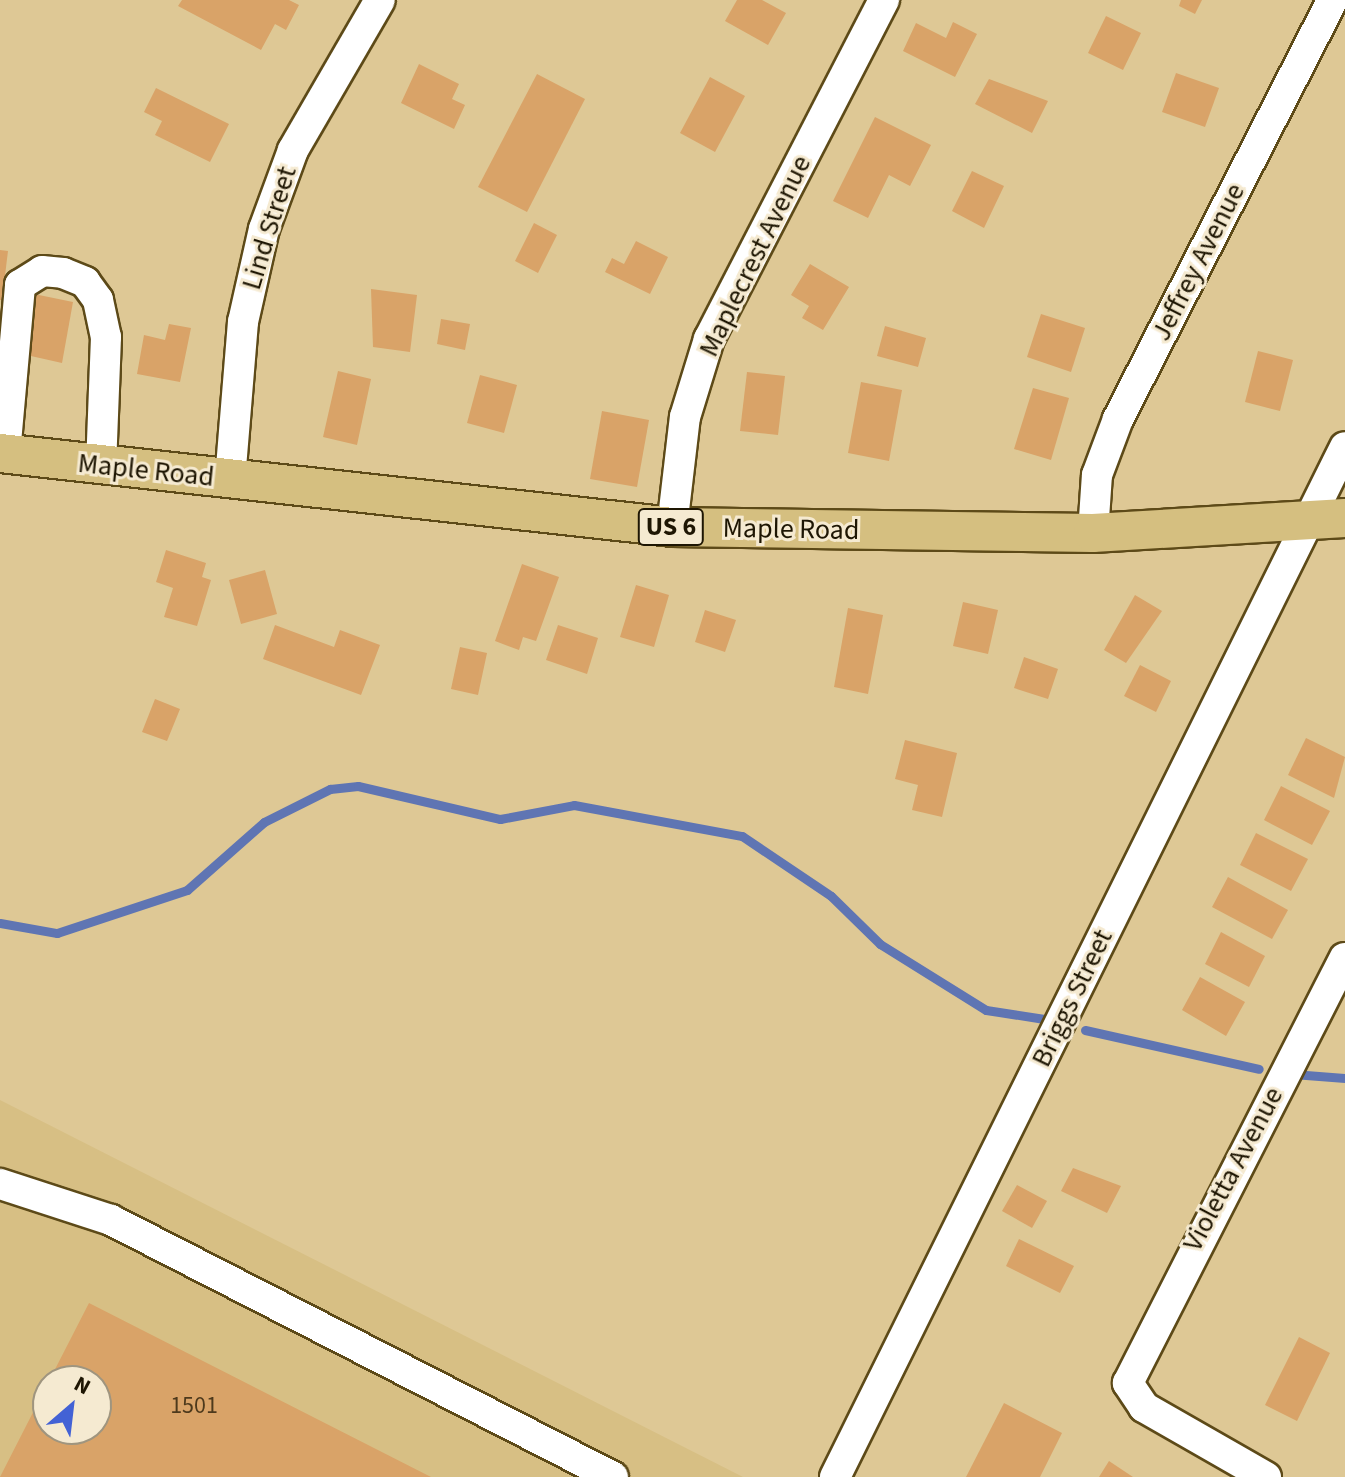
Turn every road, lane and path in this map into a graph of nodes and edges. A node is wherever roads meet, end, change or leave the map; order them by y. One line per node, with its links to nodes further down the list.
1 (380, 0): 7 (street, Lind Street)
2 (884, 0): 9 (street, Maplecrest Avenue)
3 (1332, 0): 10 (street, Jeffrey Avenue)
4 (1345, 447): 8 (street, Briggs Street)
5 (2, 454): 6 (main road, Maple Road / US 6); 6 (street)
6 (101, 465): 7 (main road, Maple Road / US 6)
7 (230, 480): 9 (main road, Maple Road / US 6)
8 (1327, 519): 10 (main road, Maple Road / US 6); 14 (street, Briggs Street)
9 (672, 527): 10 (main road, Maple Road / US 6)
10 (1093, 533)
11 (1345, 958): 15 (street, Violetta Avenue)
12 (0, 1184): 13 (street)
13 (613, 1477)
14 (835, 1477)
15 (1266, 1477)

